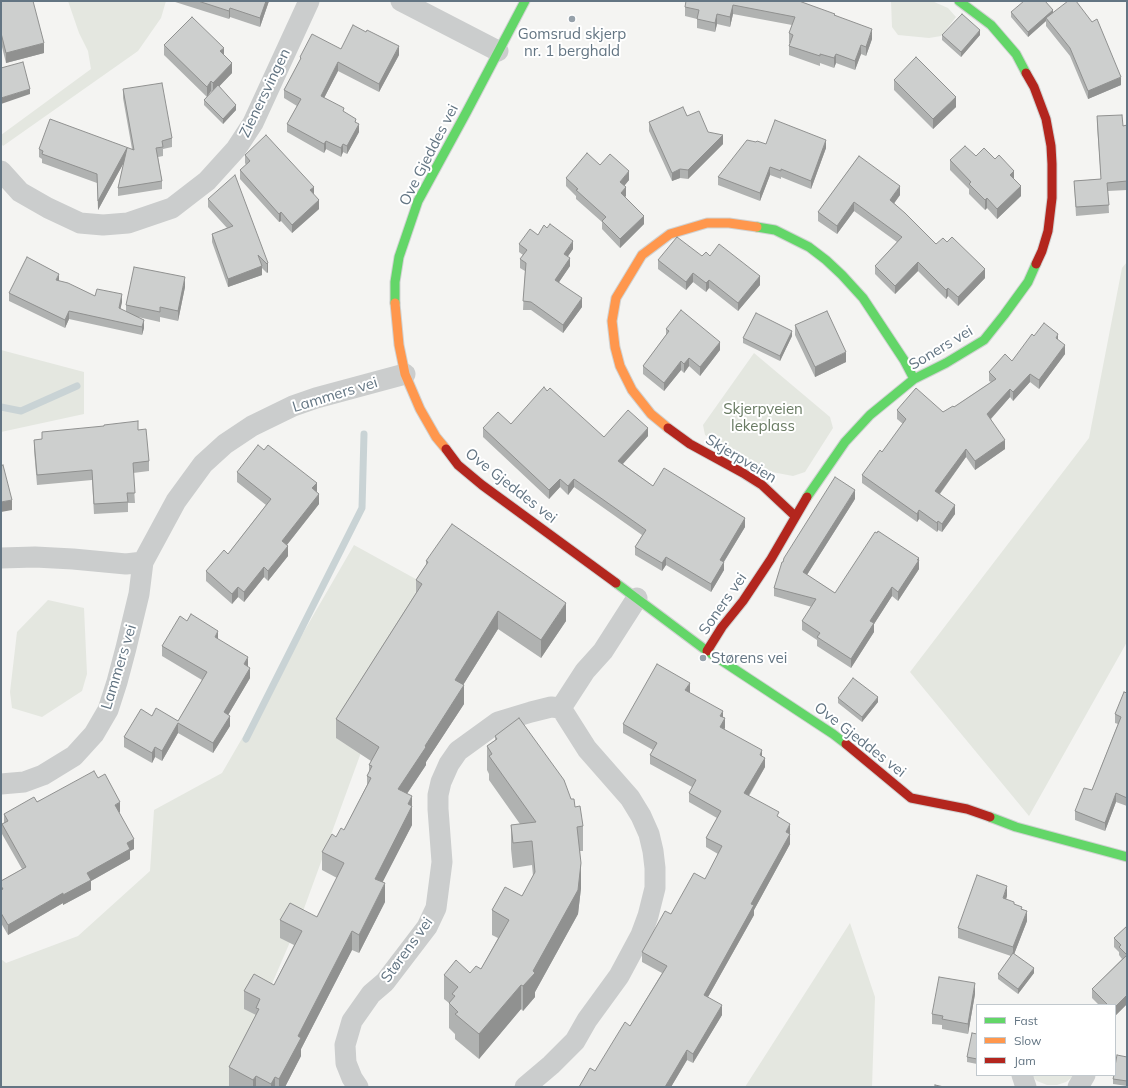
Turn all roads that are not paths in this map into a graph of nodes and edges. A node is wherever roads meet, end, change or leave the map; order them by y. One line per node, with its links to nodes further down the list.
1 (309, 1): 6 (street, Zienersvingen)
2 (401, 1): 5 (street)
3 (525, 1): 5 (street, Ove Gjeddes vei)
4 (959, 1): 8 (street, Soners vei)
5 (498, 51): 7 (street, Ove Gjeddes vei)
6 (1, 171)
7 (405, 374): 11 (street, Lammers vei); 12 (street, Ove Gjeddes vei)
8 (914, 379): 9 (street, Soners vei); 9 (street, Skjerpveien)
9 (795, 516): 13 (street, Soners vei)
10 (1, 558): 11 (street)
11 (143, 562): 15 (street, Lammers vei)
12 (637, 598): 13 (street, Ove Gjeddes vei); 14 (street)
13 (707, 651): 16 (street, Ove Gjeddes vei)
14 (561, 708): 19 (street, Størens vei); 20 (street)
15 (1, 784)
16 (1127, 857)
17 (1022, 1076): 21 (street)
18 (1084, 1076): 22 (street)
19 (358, 1087)
20 (525, 1087)
21 (1026, 1087)
22 (1078, 1087)

